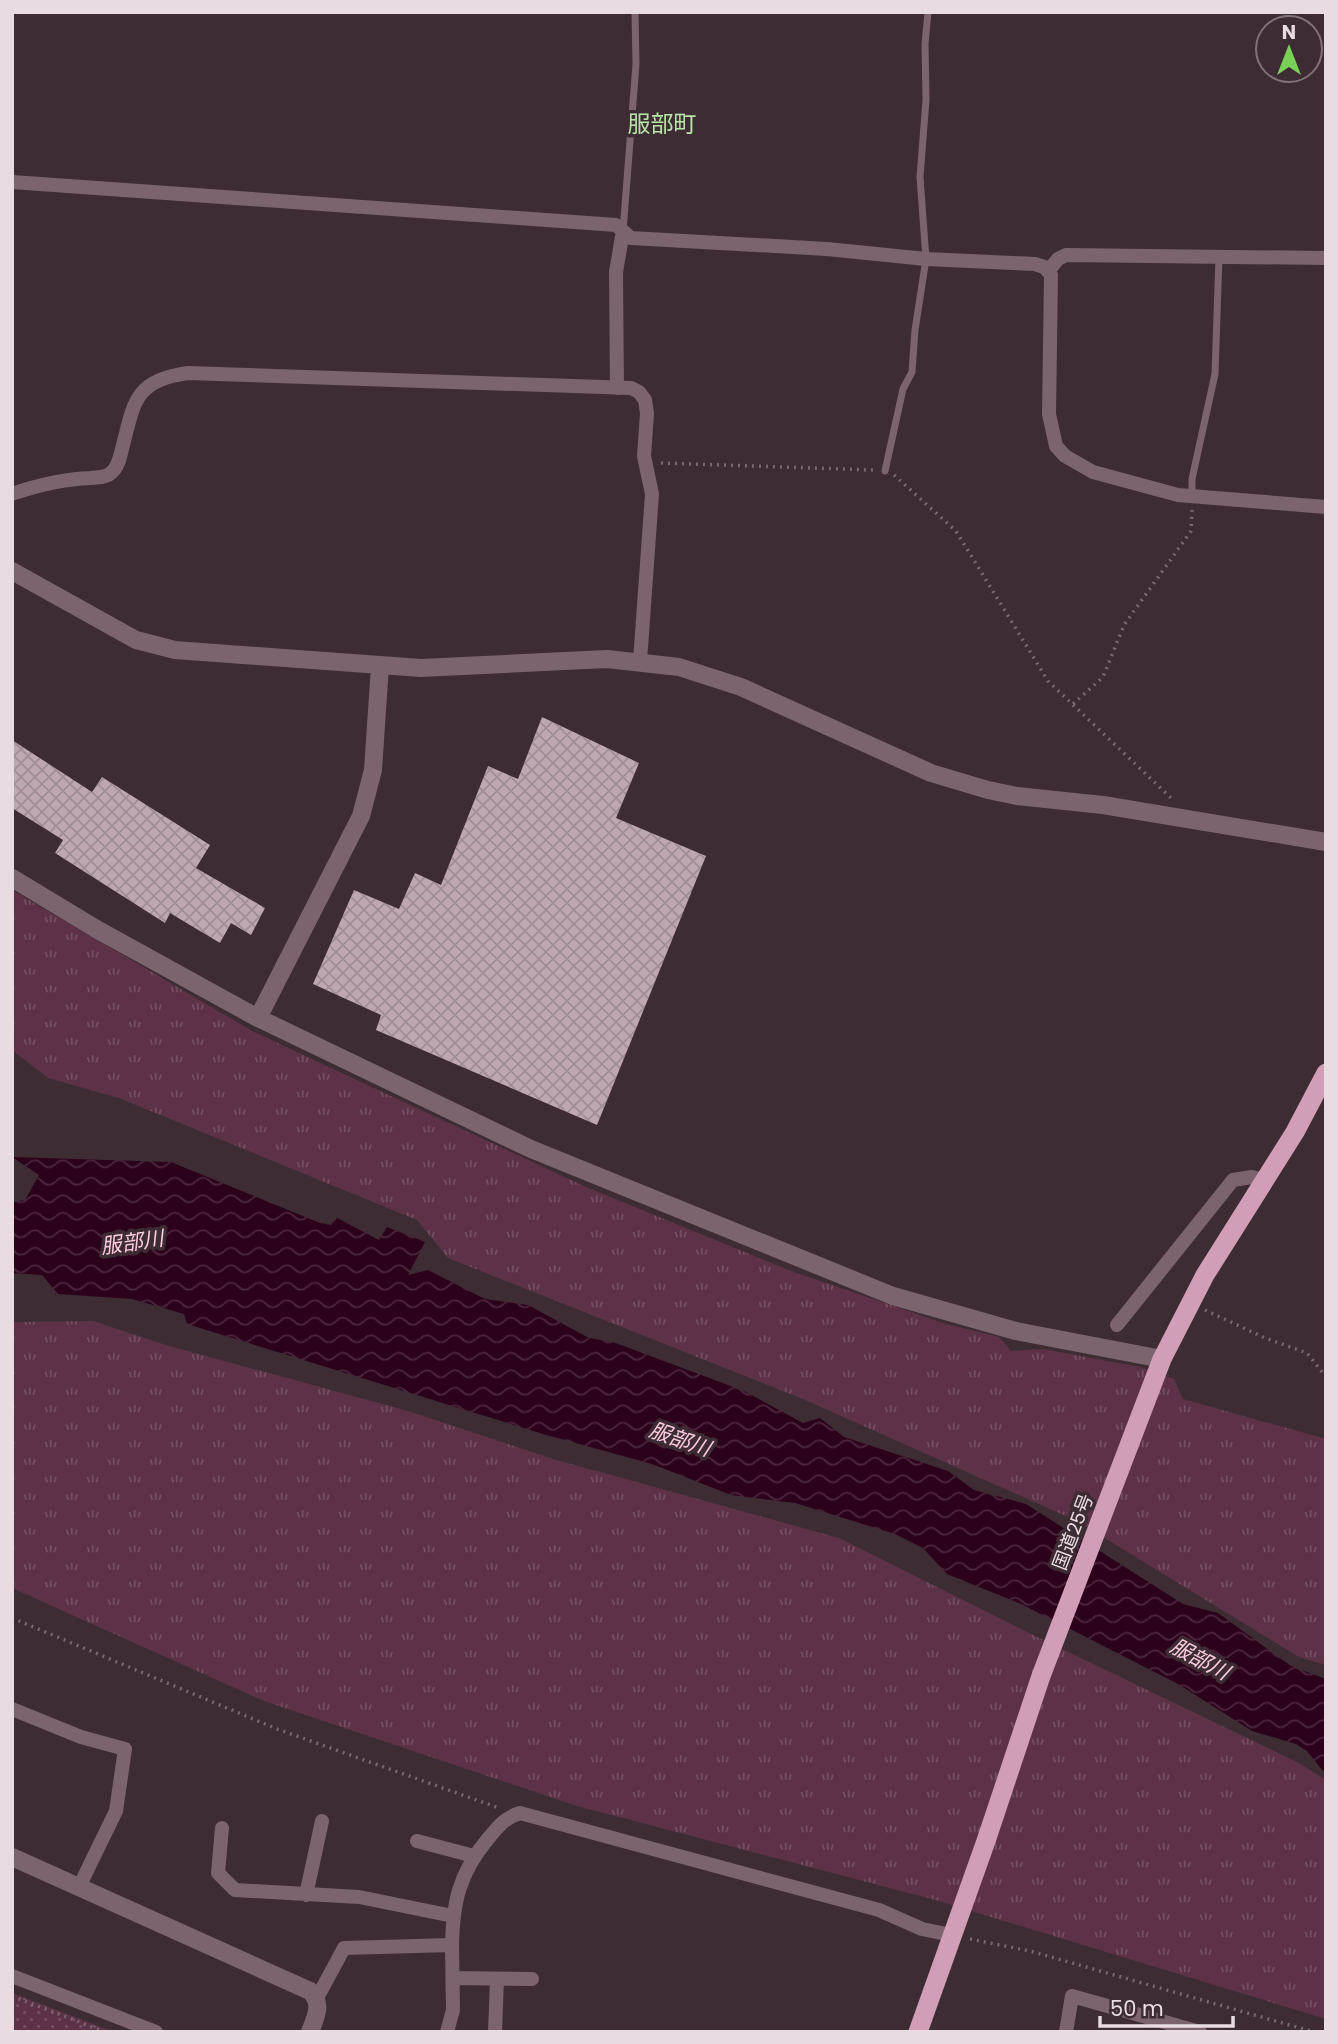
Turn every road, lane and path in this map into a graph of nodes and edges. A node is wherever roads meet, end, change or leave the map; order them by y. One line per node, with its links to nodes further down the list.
1 (635, 12): 4 (lane)
2 (928, 12): 7 (lane)
3 (12, 182): 4 (street)
4 (623, 231): 7 (street); 9 (street)
5 (1219, 257): 6 (street); 8 (street); 13 (lane)
6 (1326, 258)
7 (926, 259): 8 (street); 11 (lane)
8 (1049, 270): 13 (street)
9 (617, 388): 10 (street); 12 (street)
10 (644, 456): 11 (path); 16 (street)
11 (885, 471): 18 (path)
12 (12, 494)
13 (1192, 497): 14 (street); 18 (path)
14 (1326, 507)
15 (12, 571): 17 (street)
16 (640, 662): 17 (street); 19 (street)
17 (380, 666): 22 (street)
18 (1073, 704): 19 (path)
19 (1181, 817): 20 (street)
20 (1326, 842)
21 (12, 878): 22 (street)
22 (258, 1018): 27 (street)
23 (1326, 1073): 24 (highway, 国道25号)
24 (1265, 1181): 25 (highway, 国道25号); 26 (street)
25 (1190, 1303): 27 (highway, 国道25号); 28 (path)
26 (1117, 1325)
27 (1162, 1359): 40 (highway, 国道25号)
28 (1326, 1377)
29 (12, 1618): 31 (path)
30 (12, 1709): 37 (street)
31 (508, 1816): 35 (street); 40 (street)
32 (322, 1821): 38 (street)
33 (222, 1828): 38 (street)
34 (417, 1841): 35 (street)
35 (474, 1856): 39 (street)
36 (12, 1857): 37 (street)
37 (79, 1887): 47 (street)
38 (306, 1895): 39 (street)
39 (453, 1916): 41 (street)
40 (953, 1931): 53 (highway, 国道25号); 56 (path)
41 (452, 1945): 43 (street); 47 (street)
42 (12, 1976): 49 (street)
43 (454, 1978): 44 (street); 51 (street)
44 (498, 1979): 45 (street); 52 (street)
45 (532, 1979)
46 (12, 1996): 48 (path)
47 (317, 1998): 50 (street)
48 (105, 2032)
49 (156, 2032)
50 (310, 2032)
51 (447, 2032)
52 (495, 2032)
53 (918, 2032)
54 (1066, 2032): 55 (street)
55 (1200, 2032)
56 (1314, 2032)

